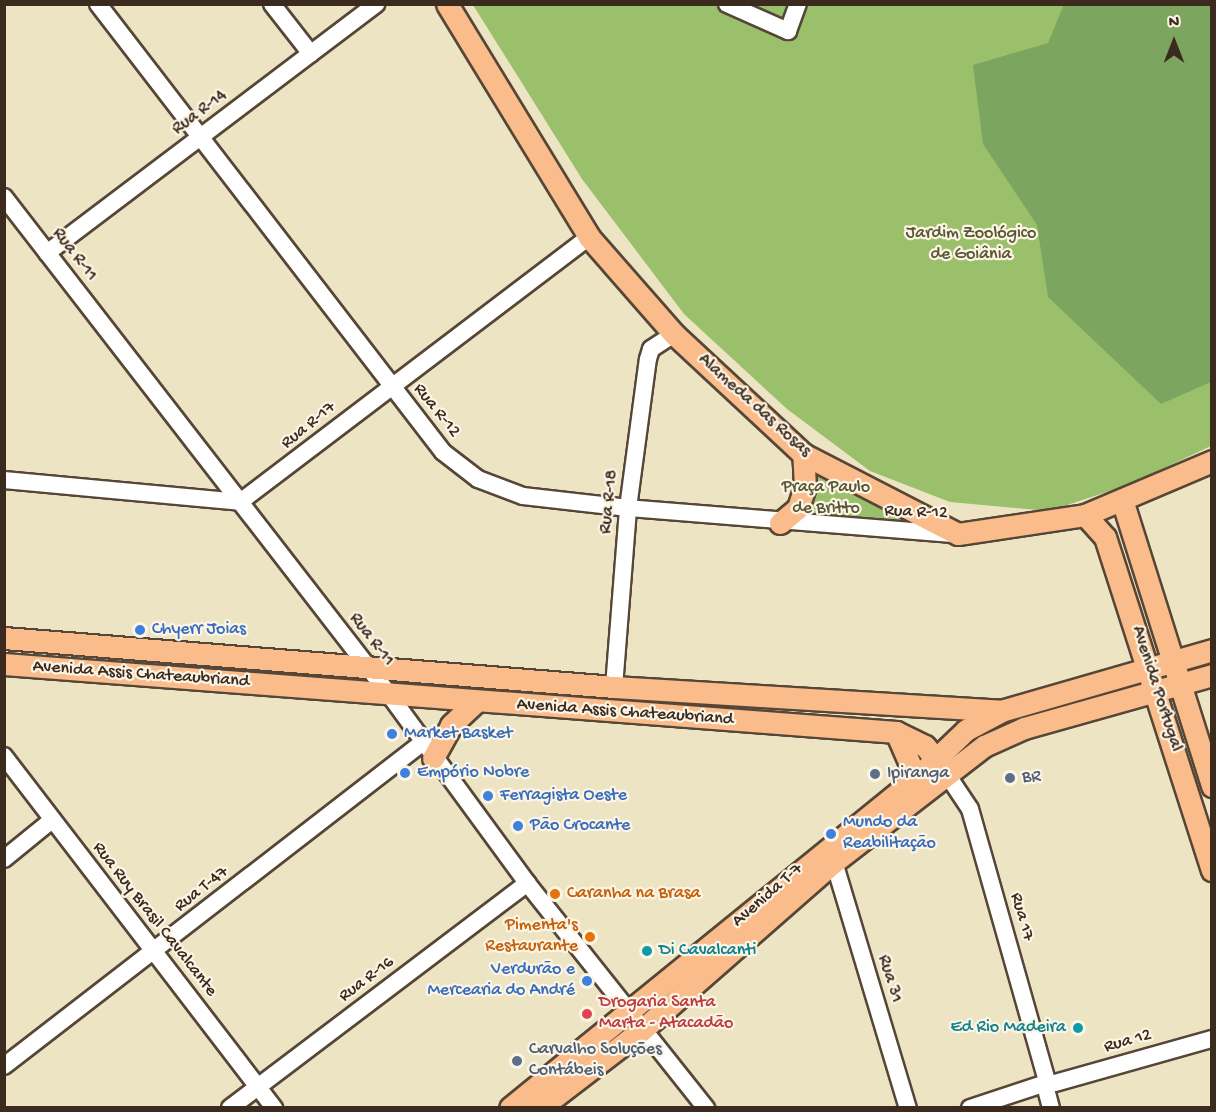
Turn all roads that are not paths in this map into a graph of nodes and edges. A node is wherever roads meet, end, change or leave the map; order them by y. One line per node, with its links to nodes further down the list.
1 (98, 4): 8 (street, Rua R-12)
2 (272, 4): 7 (street)
3 (376, 4): 7 (street, Rua R-14)
4 (447, 4): 10 (main road, Alameda das Rosas)
5 (727, 4): 6 (street)
6 (798, 4)
7 (310, 54): 8 (street, Rua R-14)
8 (200, 137): 11 (street, Rua R-14); 13 (street, Rua R-12)
9 (4, 197): 11 (street, Rua R-11)
10 (589, 237): 12 (main road, Alameda das Rosas); 13 (street, Rua R-17)
11 (47, 253): 17 (street, Rua R-11)
12 (674, 334): 14 (main road, Alameda das Rosas); 19 (street, Rua R-18)
13 (390, 386): 17 (street, Rua R-17); 19 (street, Rua R-12)
14 (803, 454): 21 (main road); 23 (main road, Alameda das Rosas)
15 (1212, 461): 18 (main road)
16 (4, 480): 17 (street)
17 (240, 502): 29 (street, Rua R-11)
18 (1123, 503): 20 (main road); 22 (main road, Avenida Portugal)
19 (628, 508): 21 (street, Rua R-12); 32 (street, Rua R-18)
20 (1085, 515): 23 (main road); 24 (main road, Avenida Portugal)
21 (780, 524): 23 (street, Rua R-12)
22 (1128, 531): 24 (main road); 28 (main road, Avenida Portugal)
23 (958, 534)
24 (1105, 537): 28 (main road, Avenida Portugal)
25 (4, 638): 29 (main road, Avenida Assis Chateaubriand)
26 (1212, 650): 28 (main road, Avenida Assis Chateaubriand)
27 (4, 664): 34 (main road, Avenida Assis Chateaubriand)
28 (1161, 665): 31 (main road, Avenida Portugal); 33 (main road, Avenida Portugal); 36 (main road, Avenida Assis Chateaubriand)
29 (369, 669): 32 (main road, Avenida Assis Chateaubriand); 34 (street, Rua R-11)
30 (1212, 675): 31 (main road)
31 (1179, 683): 33 (main road); 42 (main road, Avenida Portugal)
32 (614, 687): 36 (main road, Avenida Assis Chateaubriand)
33 (1158, 691): 40 (main road); 46 (main road, Avenida Portugal)
34 (388, 693): 35 (main road, Avenida Assis Chateaubriand); 38 (street, Rua R-11)
35 (477, 701): 37 (main road, Avenida Assis Chateaubriand); 38 (main road)
36 (1001, 711): 40 (main road, Avenida T-7)
37 (896, 732): 40 (main road, Avenida Assis Chateaubriand); 41 (main road)
38 (427, 750): 47 (street, Rua R-11); 48 (street, Rua T-47)
39 (4, 756): 43 (street, Rua Ruy Brasil Cavalcante)
40 (941, 766): 41 (main road, Avenida T-7); 45 (main road, Avenida T-7); 53 (street, Rua 17)
41 (916, 778): 49 (main road, Avenida T-7)
42 (1212, 786)
43 (52, 820): 44 (street); 48 (street, Rua Ruy Brasil Cavalcante)
44 (4, 859)
45 (834, 862): 49 (main road, Avenida T-7); 59 (street, Rua 31)
46 (1212, 870)
47 (527, 883): 49 (street, Rua R-11); 52 (street, Rua R-16)
48 (155, 951): 51 (street, Rua T-47); 52 (street, Rua Ruy Brasil Cavalcante)
49 (637, 1021): 56 (main road, Avenida T-7); 57 (main road, Avenida T-7); 58 (street, Rua R-11)
50 (1212, 1040): 53 (street, Rua 12)
51 (4, 1066)
52 (258, 1086): 54 (street, Rua R-16); 55 (street, Rua Ruy Brasil Cavalcante)
53 (1046, 1091): 60 (street, Rua 12)
54 (230, 1107)
55 (274, 1107)
56 (510, 1107)
57 (540, 1107)
58 (706, 1107)
59 (908, 1107)
60 (970, 1107)

